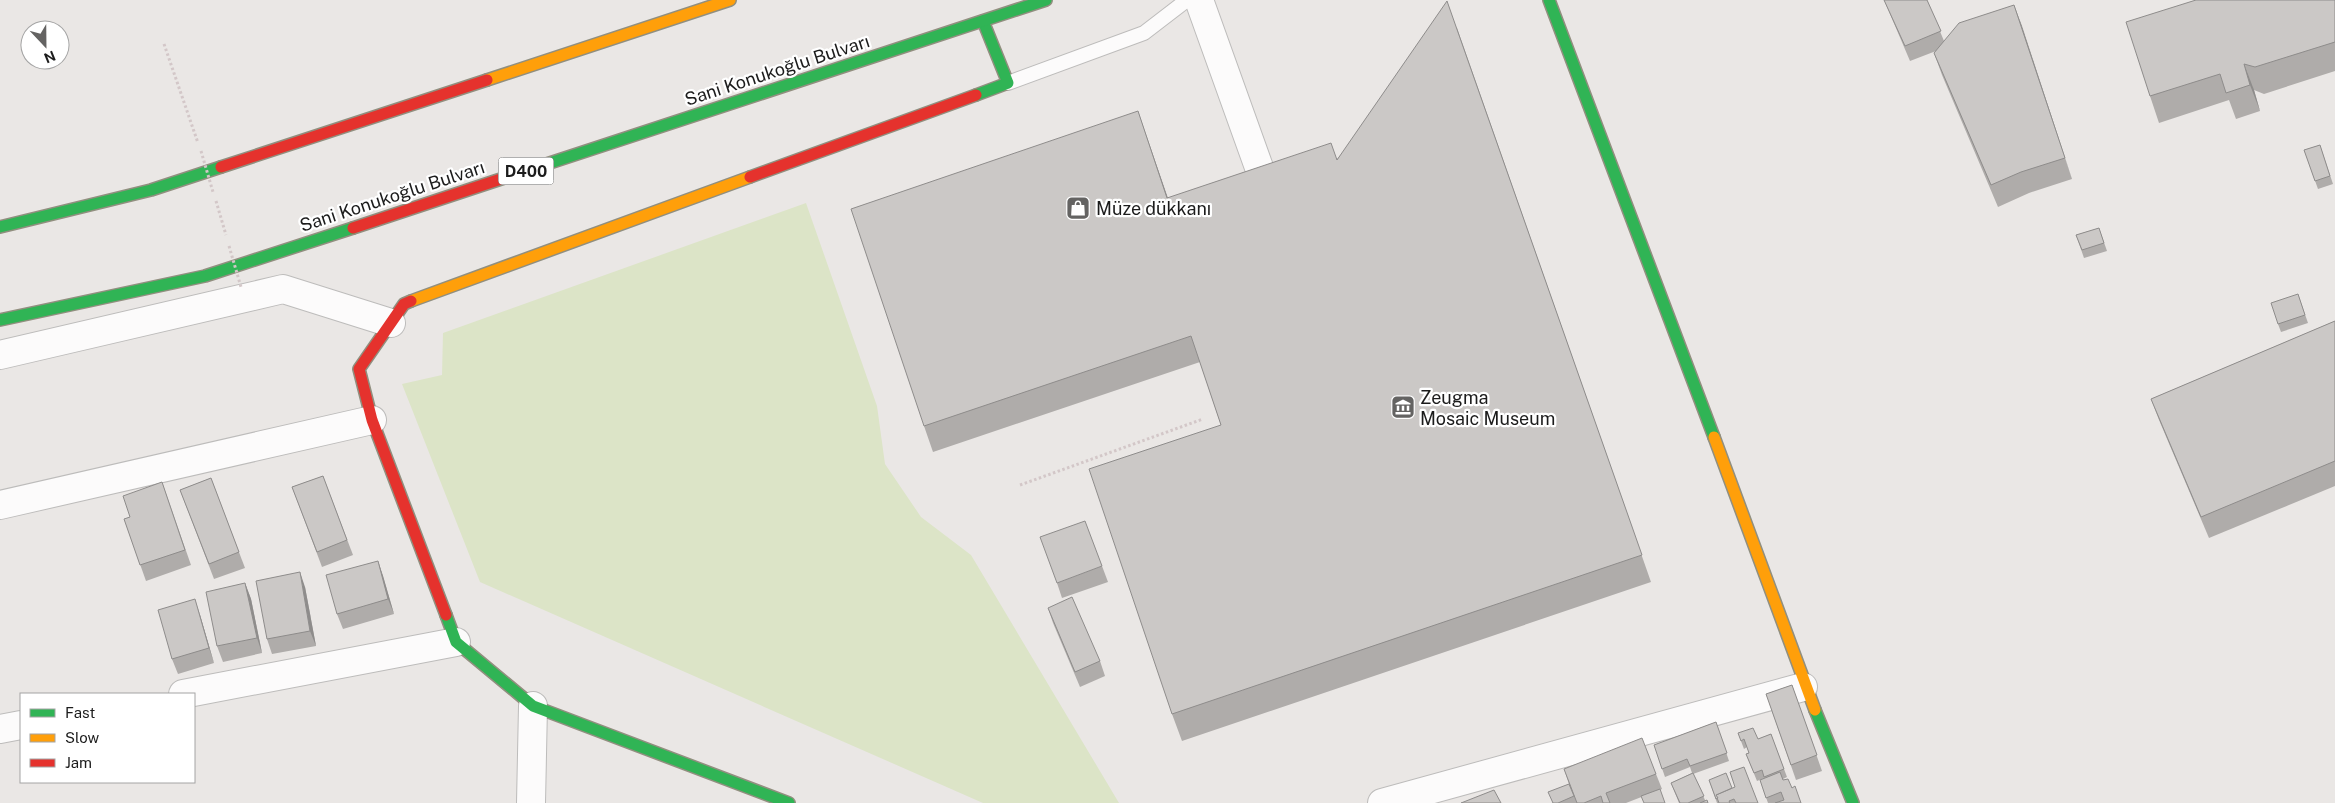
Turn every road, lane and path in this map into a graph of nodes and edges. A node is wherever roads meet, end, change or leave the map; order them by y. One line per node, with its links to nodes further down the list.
1 (730, 0): 10 (main road)
2 (1046, 0): 6 (main road, Sani Konukoğlu Bulvarı / D400)
3 (1187, 0): 8 (lane)
4 (1199, 0): 9 (street)
5 (1550, 1): 20 (main road)
6 (982, 21): 8 (main road); 12 (main road, Sani Konukoğlu Bulvarı / D400)
7 (164, 44): 11 (path, bridge)
8 (1008, 83): 13 (main road)
9 (1262, 173)
10 (0, 227)
11 (241, 287)
12 (0, 320)
13 (391, 323): 14 (street); 16 (main road)
14 (0, 355)
15 (1203, 419): 17 (path)
16 (372, 420): 18 (street); 19 (main road)
17 (1020, 485)
18 (0, 505)
19 (456, 642): 21 (street); 22 (main road)
20 (1806, 687): 27 (street); 28 (main road)
21 (188, 693)
22 (533, 706): 25 (street); 26 (main road)
23 (20, 725): 24 (street)
24 (0, 729)
25 (531, 803)
26 (789, 803)
27 (1382, 803)
28 (1853, 803)

